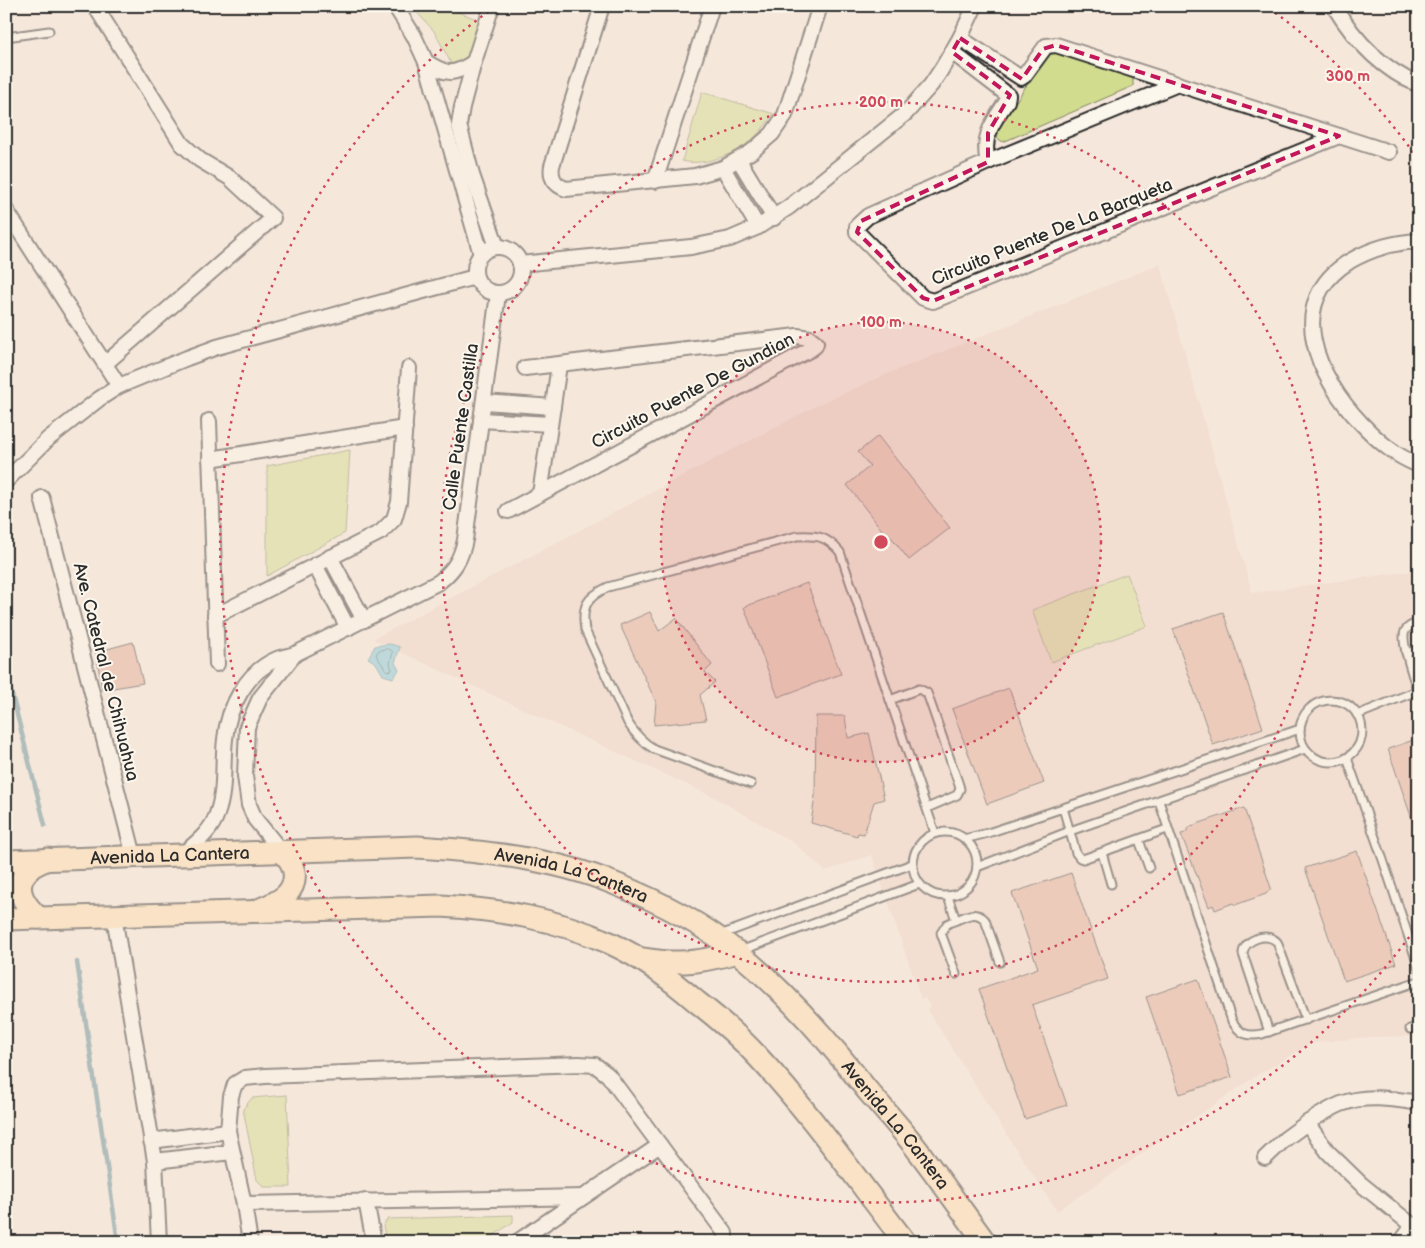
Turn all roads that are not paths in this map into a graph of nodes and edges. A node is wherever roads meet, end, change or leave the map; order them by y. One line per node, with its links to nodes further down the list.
1 (95, 6): 33 (street)
2 (395, 6): 13 (street)
3 (492, 6): 14 (street)
4 (602, 6): 23 (street)
5 (712, 6): 23 (street)
6 (820, 6): 19 (street)
7 (975, 6): 11 (street)
8 (1334, 6): 16 (street)
9 (49, 31): 10 (lane)
10 (6, 37)
11 (960, 38): 12 (street); 15 (street)
12 (952, 52): 20 (street); 25 (street)
13 (426, 62): 14 (street); 22 (street)
14 (474, 62): 22 (street)
15 (1178, 84): 17 (street); 20 (street, Circuito Puente De La Barqueta)
16 (1419, 85)
17 (1339, 136): 18 (street); 20 (street, Circuito Puente De La Barqueta)
18 (1389, 152)
19 (739, 160): 21 (street); 25 (street)
20 (988, 162)
21 (723, 168): 23 (street); 26 (street)
22 (466, 177): 28 (street); 29 (street)
23 (656, 181)
24 (6, 210): 33 (street)
25 (774, 218): 26 (street)
26 (758, 227): 30 (street)
27 (1419, 241): 45 (street)
28 (497, 247): 29 (street); 30 (street)
29 (481, 254): 31 (street)
30 (520, 264): 32 (street)
31 (475, 277): 32 (street); 37 (street)
32 (498, 294): 38 (street, Calle Puente Castilla)
33 (106, 363): 37 (street)
34 (559, 365): 36 (street, Circuito Puente De Gundian); 39 (street); 47 (street, Circuito Puente De Gundian)
35 (409, 368): 43 (street)
36 (525, 368)
37 (119, 386): 46 (street)
38 (484, 402): 39 (street); 40 (street, Calle Puente Castilla)
39 (553, 407): 42 (street)
40 (481, 420): 42 (street); 53 (street, Calle Puente Castilla)
41 (209, 421): 44 (street)
42 (550, 424): 47 (street)
43 (405, 428): 44 (street); 50 (street)
44 (210, 459): 52 (street)
45 (1419, 465)
46 (6, 481)
47 (540, 494): 49 (street, Circuito Puente De Gundian)
48 (42, 498): 80 (street, Ave. Catedral de Chihuahua)
49 (508, 510)
50 (330, 557): 51 (street); 53 (street)
51 (315, 566): 52 (street); 55 (street)
52 (215, 616): 59 (street)
53 (364, 620): 55 (street)
54 (1419, 623): 57 (lane)
55 (348, 628): 58 (street)
56 (1419, 649): 57 (lane)
57 (1406, 653): 60 (lane)
58 (295, 654): 66 (street); 67 (street)
59 (217, 664)
60 (1418, 690): 62 (lane)
61 (890, 700): 68 (lane); 70 (lane); 70 (lane)
62 (1357, 715): 63 (lane); 65 (lane)
63 (1300, 729): 64 (lane); 71 (lane)
64 (1305, 749): 65 (lane); 69 (lane)
65 (1347, 758): 98 (lane)
66 (224, 776): 67 (street); 79 (street)
67 (245, 776): 77 (street)
68 (751, 784)
69 (1158, 801): 72 (lane); 73 (lane)
70 (926, 808): 74 (lane)
71 (1063, 808): 73 (lane); 75 (lane)
72 (1167, 829): 76 (lane); 104 (lane)
73 (1070, 831): 78 (lane); 84 (lane)
74 (935, 833): 75 (lane); 83 (lane)
75 (964, 839): 84 (lane)
76 (1140, 840): 78 (lane); 85 (lane)
77 (281, 851): 79 (main road, Avenida La Cantera); 89 (main road); 94 (main road, Avenida La Cantera)
78 (1102, 853): 87 (lane)
79 (183, 854): 80 (main road, Avenida La Cantera)
80 (134, 856): 81 (main road, Avenida La Cantera)
81 (47, 859): 82 (main road, Avenida La Cantera); 92 (main road)
82 (6, 861)
83 (912, 864): 86 (lane); 94 (lane)
84 (977, 867): 88 (lane)
85 (1149, 868)
86 (919, 884): 88 (lane); 95 (lane)
87 (1111, 884)
88 (948, 896): 93 (lane)
89 (254, 912): 91 (main road); 96 (main road)
90 (9, 914): 92 (main road)
91 (114, 916): 92 (main road); 108 (street)
92 (39, 918)
93 (956, 920): 97 (lane); 99 (lane)
94 (716, 936): 95 (main road, Avenida La Cantera)
95 (738, 952): 96 (main road); 123 (main road, Avenida La Cantera)
96 (639, 958): 122 (main road)
97 (1000, 962)
98 (1419, 968)
99 (956, 974)
100 (1419, 981): 101 (lane)
101 (1306, 1020): 104 (lane); 104 (lane)
102 (1419, 1026): 103 (lane)
103 (1410, 1029)
104 (1269, 1032)
105 (1419, 1103): 106 (street)
106 (1307, 1123): 111 (street); 116 (street)
107 (228, 1131): 108 (street); 109 (street); 110 (street)
108 (151, 1141): 112 (street)
109 (660, 1145): 113 (street); 121 (street)
110 (232, 1152): 112 (street); 115 (street)
111 (1265, 1158)
112 (154, 1161): 117 (street)
113 (583, 1197): 114 (street); 120 (street)
114 (366, 1201): 115 (street); 119 (street)
115 (244, 1204): 118 (street)
116 (1416, 1225): 124 (street)
117 (159, 1242)
118 (250, 1242)
119 (374, 1242)
120 (518, 1242)
121 (725, 1242)
122 (905, 1242)
123 (985, 1242)
124 (1401, 1242)

